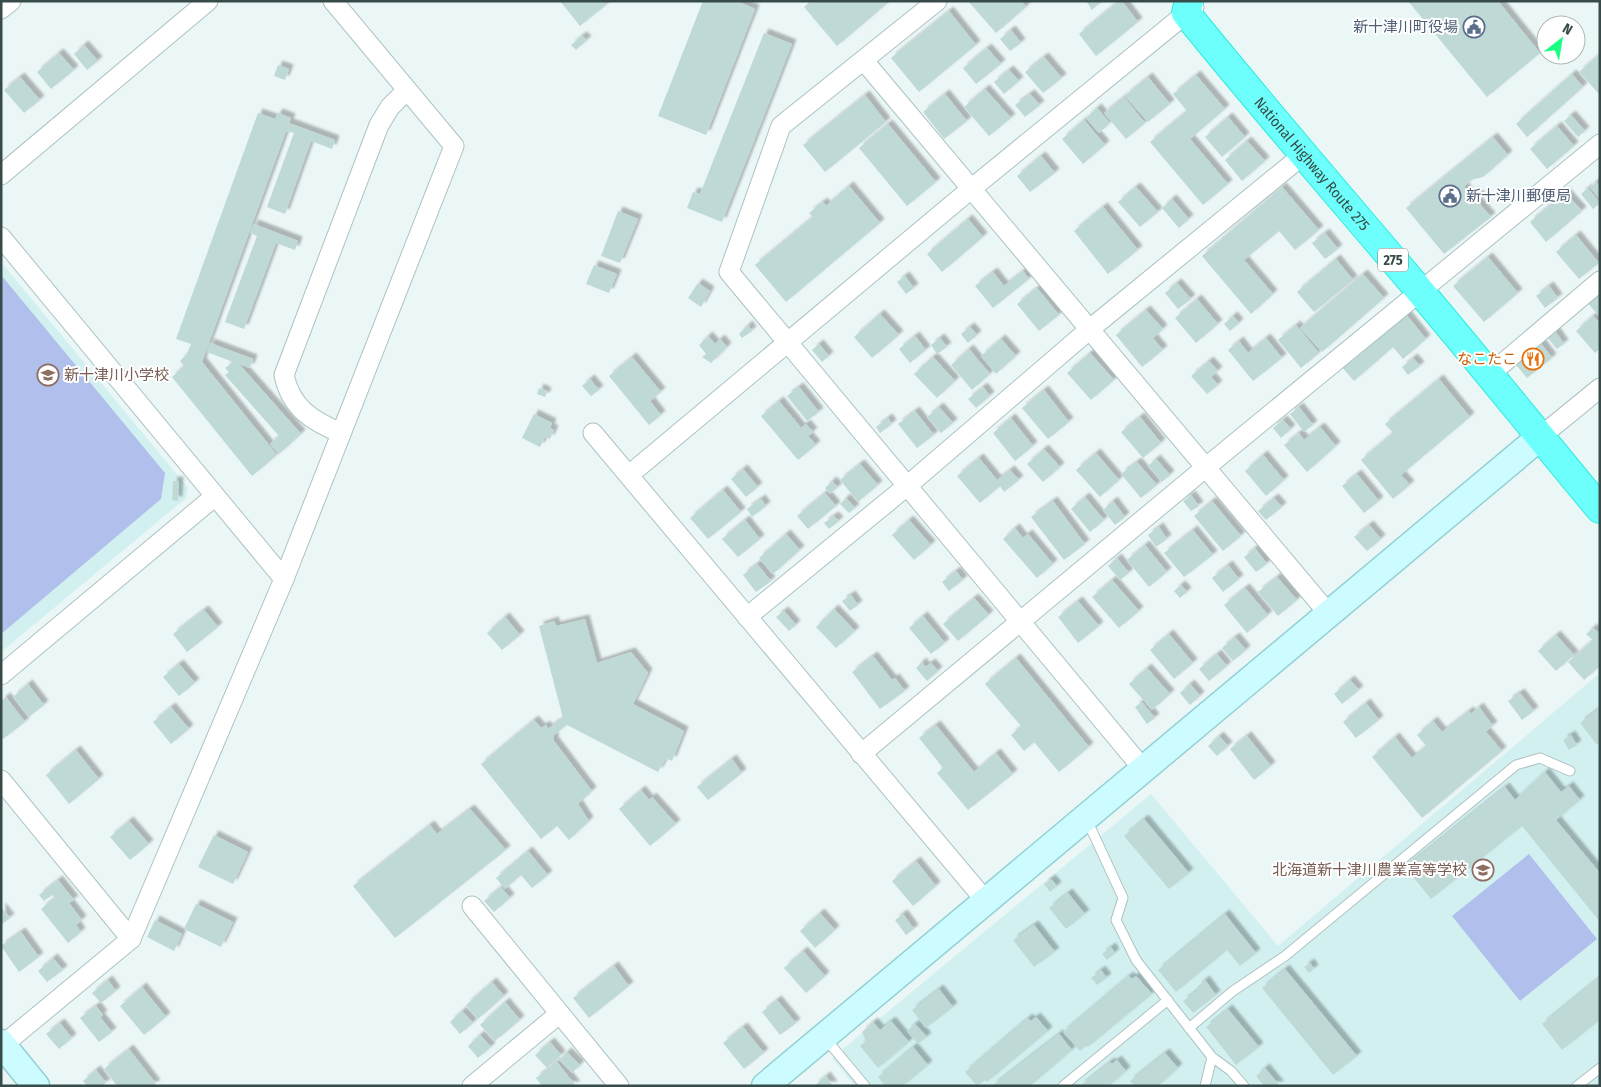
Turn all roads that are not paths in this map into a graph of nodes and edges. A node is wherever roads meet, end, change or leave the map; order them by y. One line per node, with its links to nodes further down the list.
1 (11, 1): 6 (street)
2 (208, 1): 11 (street)
3 (333, 1): 8 (street)
4 (936, 1): 7 (street)
5 (1188, 4): 10 (highway, National Highway Route 275 / 275); 12 (street)
6 (1, 9)
7 (864, 61): 12 (street); 17 (street)
8 (407, 90): 20 (street); 20 (street)
9 (1600, 144): 15 (street)
10 (1302, 155): 15 (highway, National Highway Route 275 / 275); 16 (street)
11 (1, 175)
12 (971, 188): 16 (street); 17 (street)
13 (1, 237): 26 (street)
14 (1600, 281): 18 (street)
15 (1420, 290): 18 (highway, National Highway Route 275 / 275); 23 (street)
16 (1090, 329): 23 (street); 25 (street)
17 (787, 342): 24 (street); 25 (street)
18 (1489, 375): 22 (highway, National Highway Route 275 / 275)
19 (1600, 388): 22 (street)
20 (341, 433): 28 (street)
21 (592, 433): 24 (street)
22 (1540, 437): 27 (highway, National Highway Route 275 / 275); 29 (street)
23 (1205, 468): 29 (street); 31 (street)
24 (629, 475): 30 (street)
25 (906, 486): 30 (street); 31 (street)
26 (214, 497): 28 (street); 32 (street)
27 (1600, 509)
28 (284, 580): 40 (street)
29 (1328, 613): 34 (street)
30 (747, 617): 33 (street)
31 (1020, 621): 33 (street); 34 (street)
32 (1, 675)
33 (862, 754): 38 (street)
34 (1144, 770): 37 (street)
35 (1570, 770): 43 (lane)
36 (1, 780): 40 (street)
37 (1086, 817): 38 (street); 41 (lane)
38 (985, 900): 44 (street)
39 (472, 906): 42 (street)
40 (131, 939): 45 (street)
41 (1168, 1000): 43 (lane); 53 (lane)
42 (559, 1014): 49 (street); 50 (street)
43 (1189, 1028): 46 (lane)
44 (823, 1036): 51 (street); 52 (lane)
45 (2, 1044): 48 (street)
46 (1212, 1057): 54 (lane); 55 (lane)
47 (1600, 1068): 56 (lane)
48 (36, 1086)
49 (472, 1086)
50 (619, 1086)
51 (765, 1086)
52 (865, 1086)
53 (1063, 1086)
54 (1205, 1086)
55 (1244, 1086)
56 (1577, 1086)

